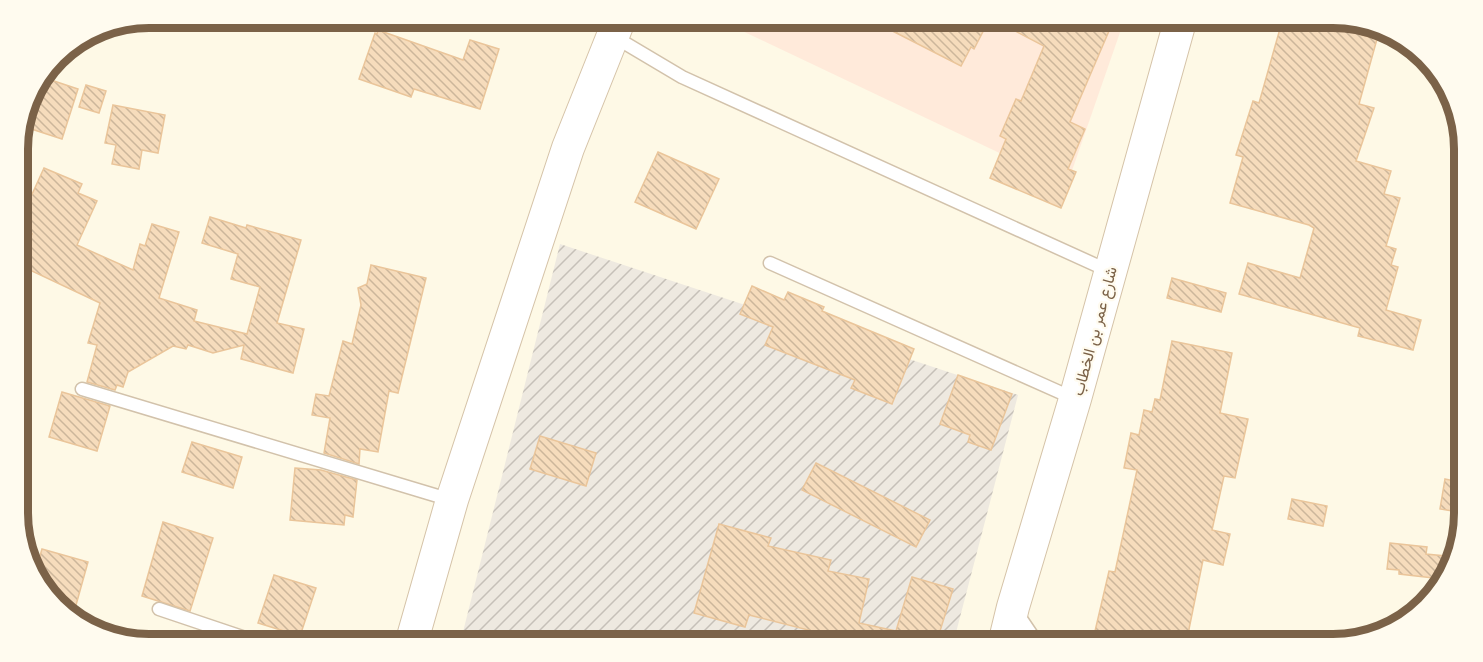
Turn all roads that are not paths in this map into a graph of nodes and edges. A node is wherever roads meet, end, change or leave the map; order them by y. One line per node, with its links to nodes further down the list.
1 (616, 28): 8 (main road)
2 (617, 28): 5 (lane)
3 (1178, 28): 5 (main road, شارع عمر بن الخطاب)
4 (770, 262): 7 (lane)
5 (1110, 271): 7 (main road, شارع عمر بن الخطاب)
6 (82, 389): 8 (lane)
7 (1075, 399): 9 (main road, شارع عمر بن الخطاب)
8 (452, 500): 14 (main road)
9 (1013, 607): 11 (main road, شارع عمر بن الخطاب); 12 (lane)
10 (159, 609): 13 (lane)
11 (1007, 633)
12 (1031, 633)
13 (233, 634)
14 (414, 634)

